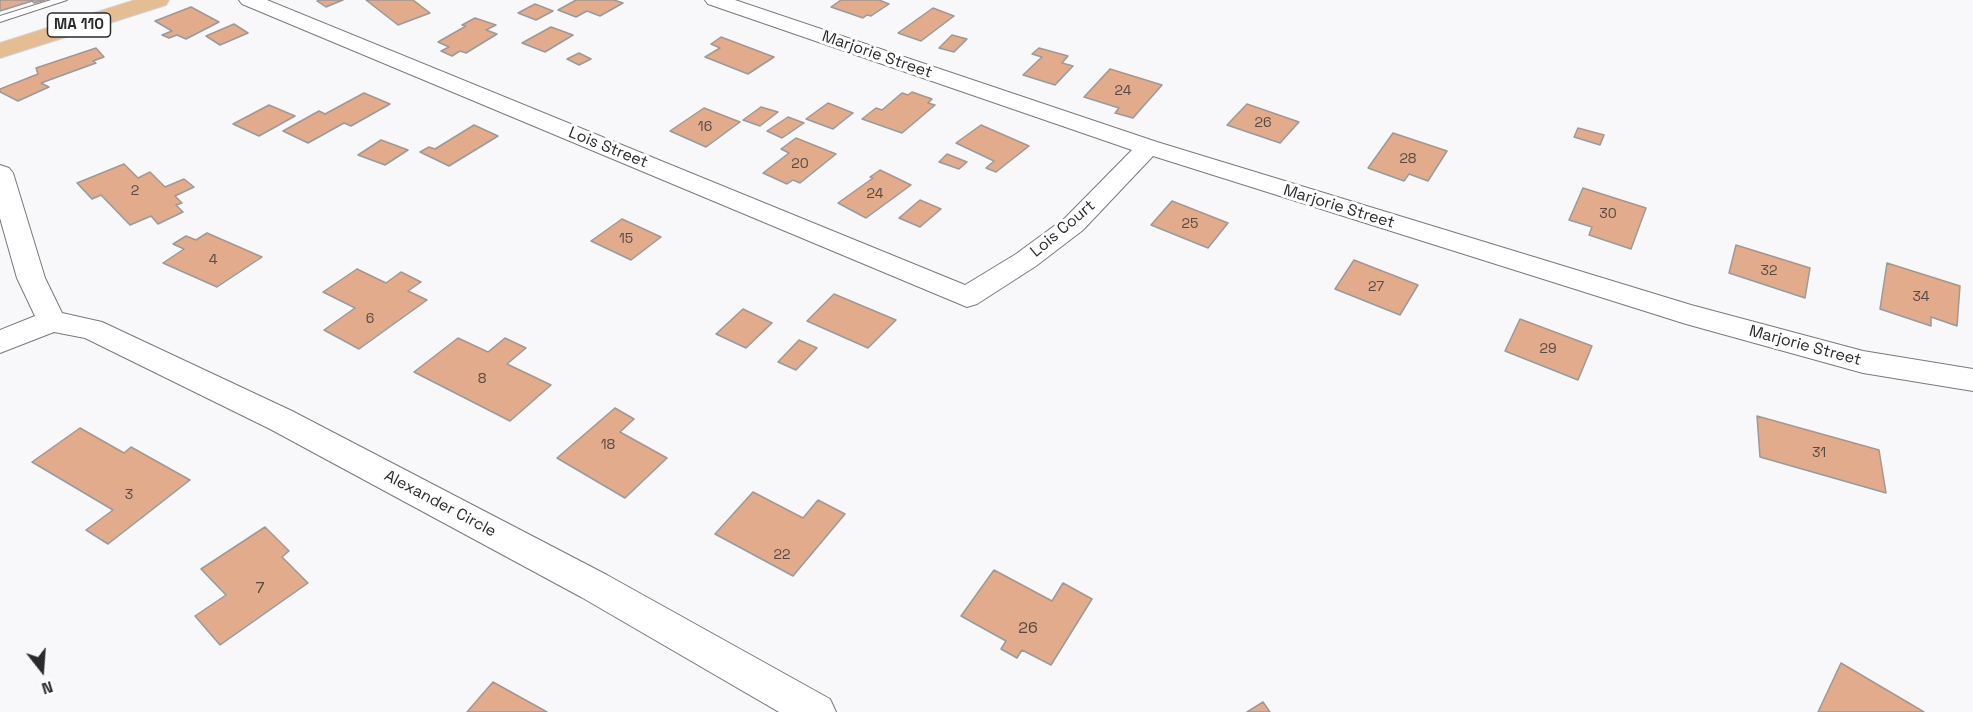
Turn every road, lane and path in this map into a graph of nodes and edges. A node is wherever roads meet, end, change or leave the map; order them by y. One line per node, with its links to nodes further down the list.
1 (62, 0): 5 (lane)
2 (158, 0): 6 (main road, MA 110)
3 (249, 0): 9 (street, Lois Street)
4 (715, 0): 7 (street, Marjorie Street)
5 (0, 19)
6 (0, 51)
7 (1148, 147): 9 (street, Lois Court); 12 (street, Marjorie Street)
8 (0, 173): 10 (street)
9 (967, 297)
10 (52, 321): 11 (street); 13 (street, Alexander Circle)
11 (0, 342)
12 (1973, 380)
13 (816, 712)

